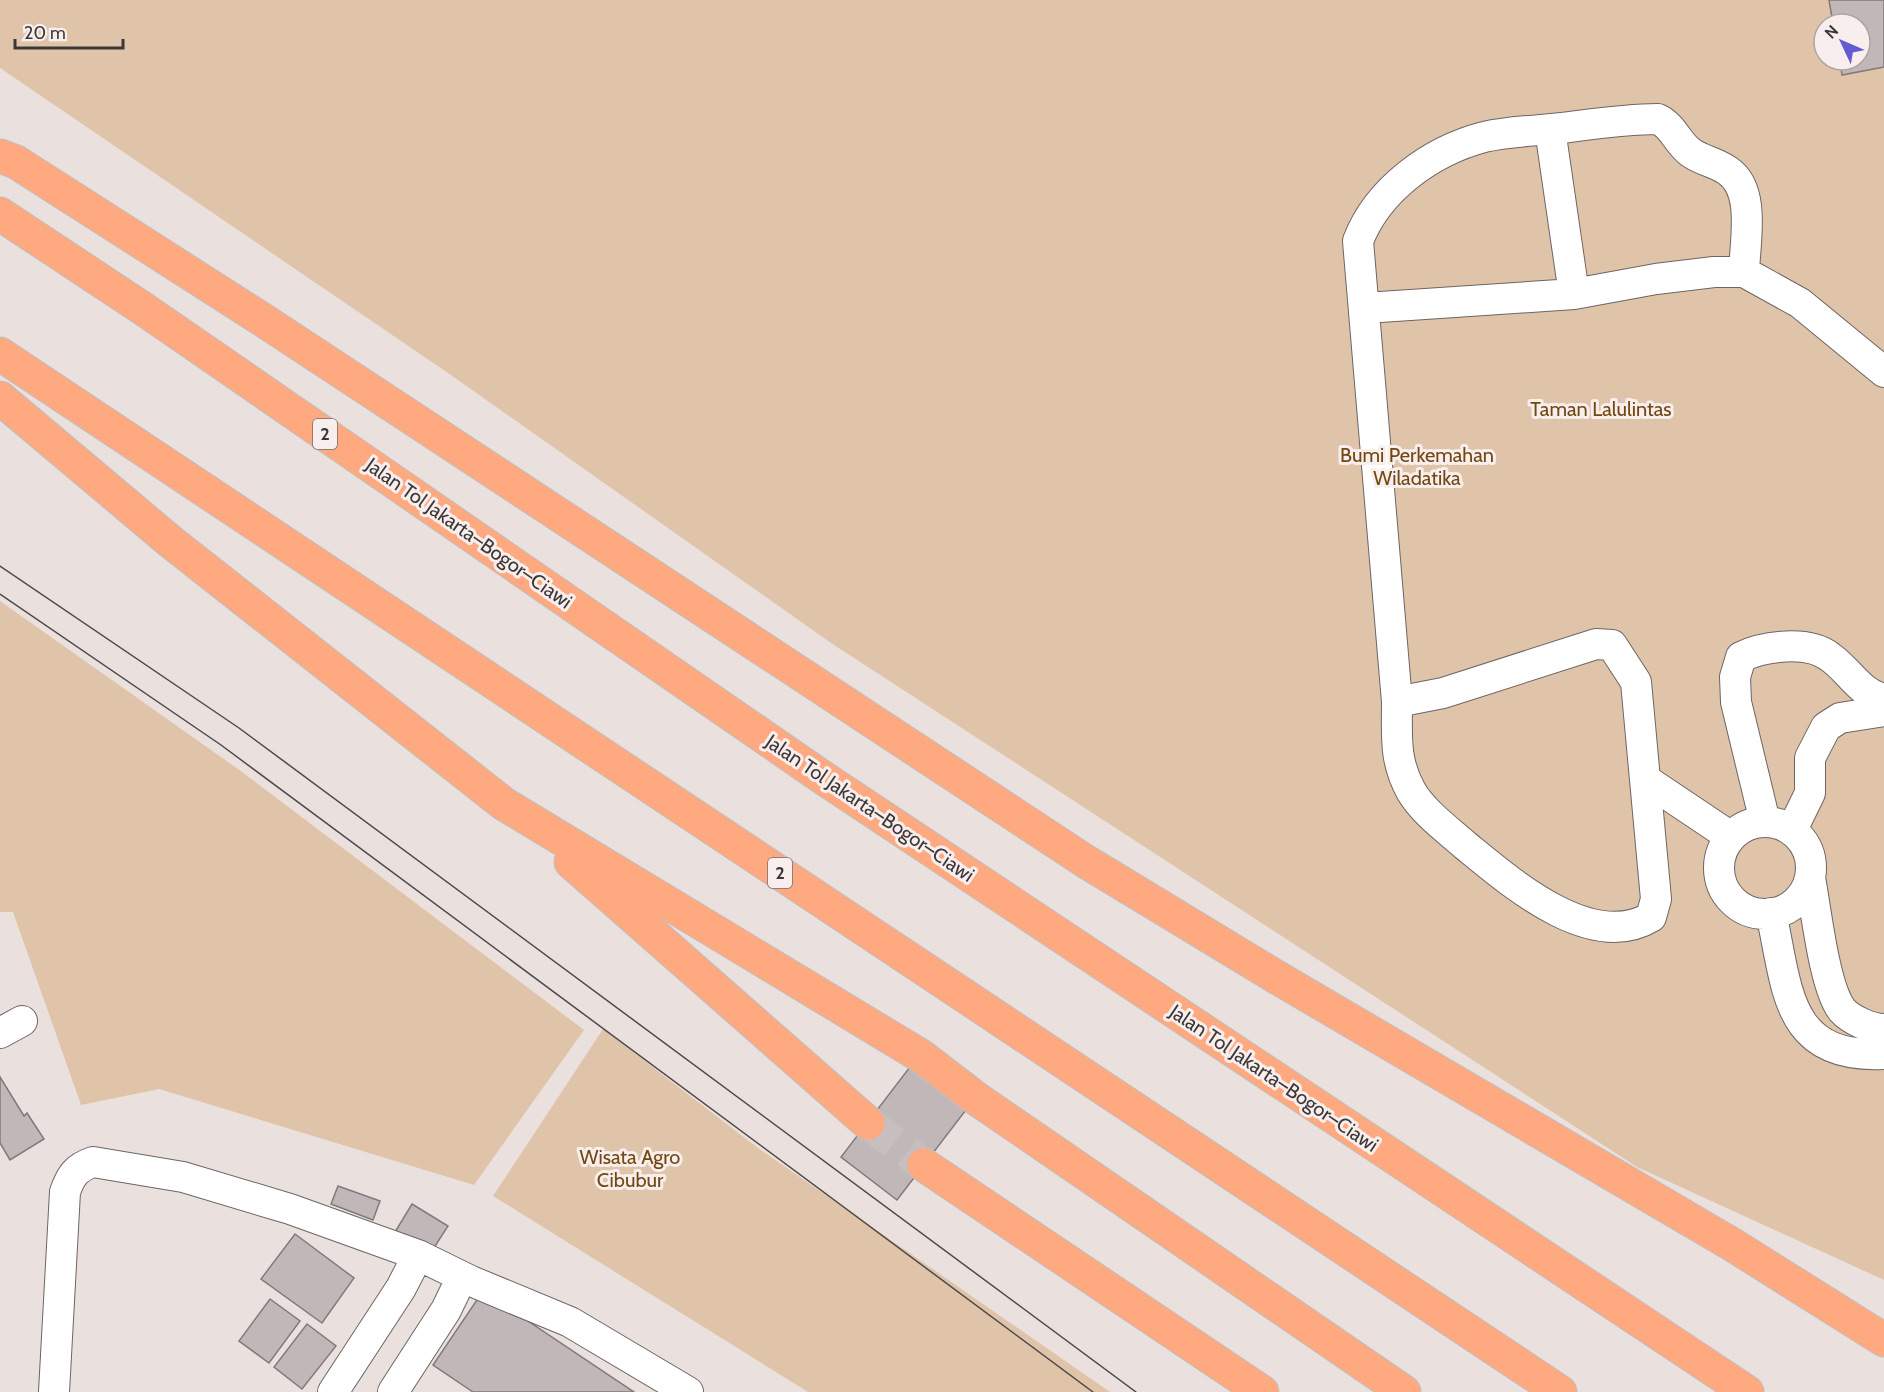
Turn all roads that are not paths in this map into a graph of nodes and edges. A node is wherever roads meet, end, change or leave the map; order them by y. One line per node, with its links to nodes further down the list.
1 (1550, 129): 4 (street); 5 (street); 6 (street)
2 (0, 156): 25 (highway)
3 (0, 214): 33 (highway, Jalan Tol Jakarta–Bogor–Ciawi / 2)
4 (1744, 272): 5 (street); 8 (street)
5 (1574, 294): 6 (street)
6 (1365, 308): 11 (street)
7 (0, 354): 32 (highway, 2)
8 (1882, 367)
9 (0, 398): 14 (highway)
10 (1884, 699): 15 (street)
11 (1397, 702): 13 (street); 13 (street)
12 (1884, 711): 15 (street)
13 (1646, 780): 16 (street)
14 (504, 804): 21 (highway); 31 (highway)
15 (1779, 826): 16 (street); 17 (street)
16 (1731, 837): 18 (street)
17 (1810, 878): 18 (street); 19 (street)
18 (1771, 913): 20 (street)
19 (1884, 1029)
20 (1884, 1054)
21 (868, 1123)
22 (924, 1165): 30 (highway)
23 (418, 1255): 24 (street); 26 (street); 27 (street)
24 (462, 1277): 28 (street); 29 (street)
25 (1884, 1340)
26 (54, 1392)
27 (333, 1392)
28 (393, 1392)
29 (688, 1392)
30 (1262, 1392)
31 (1404, 1392)
32 (1560, 1392)
33 (1747, 1392)

